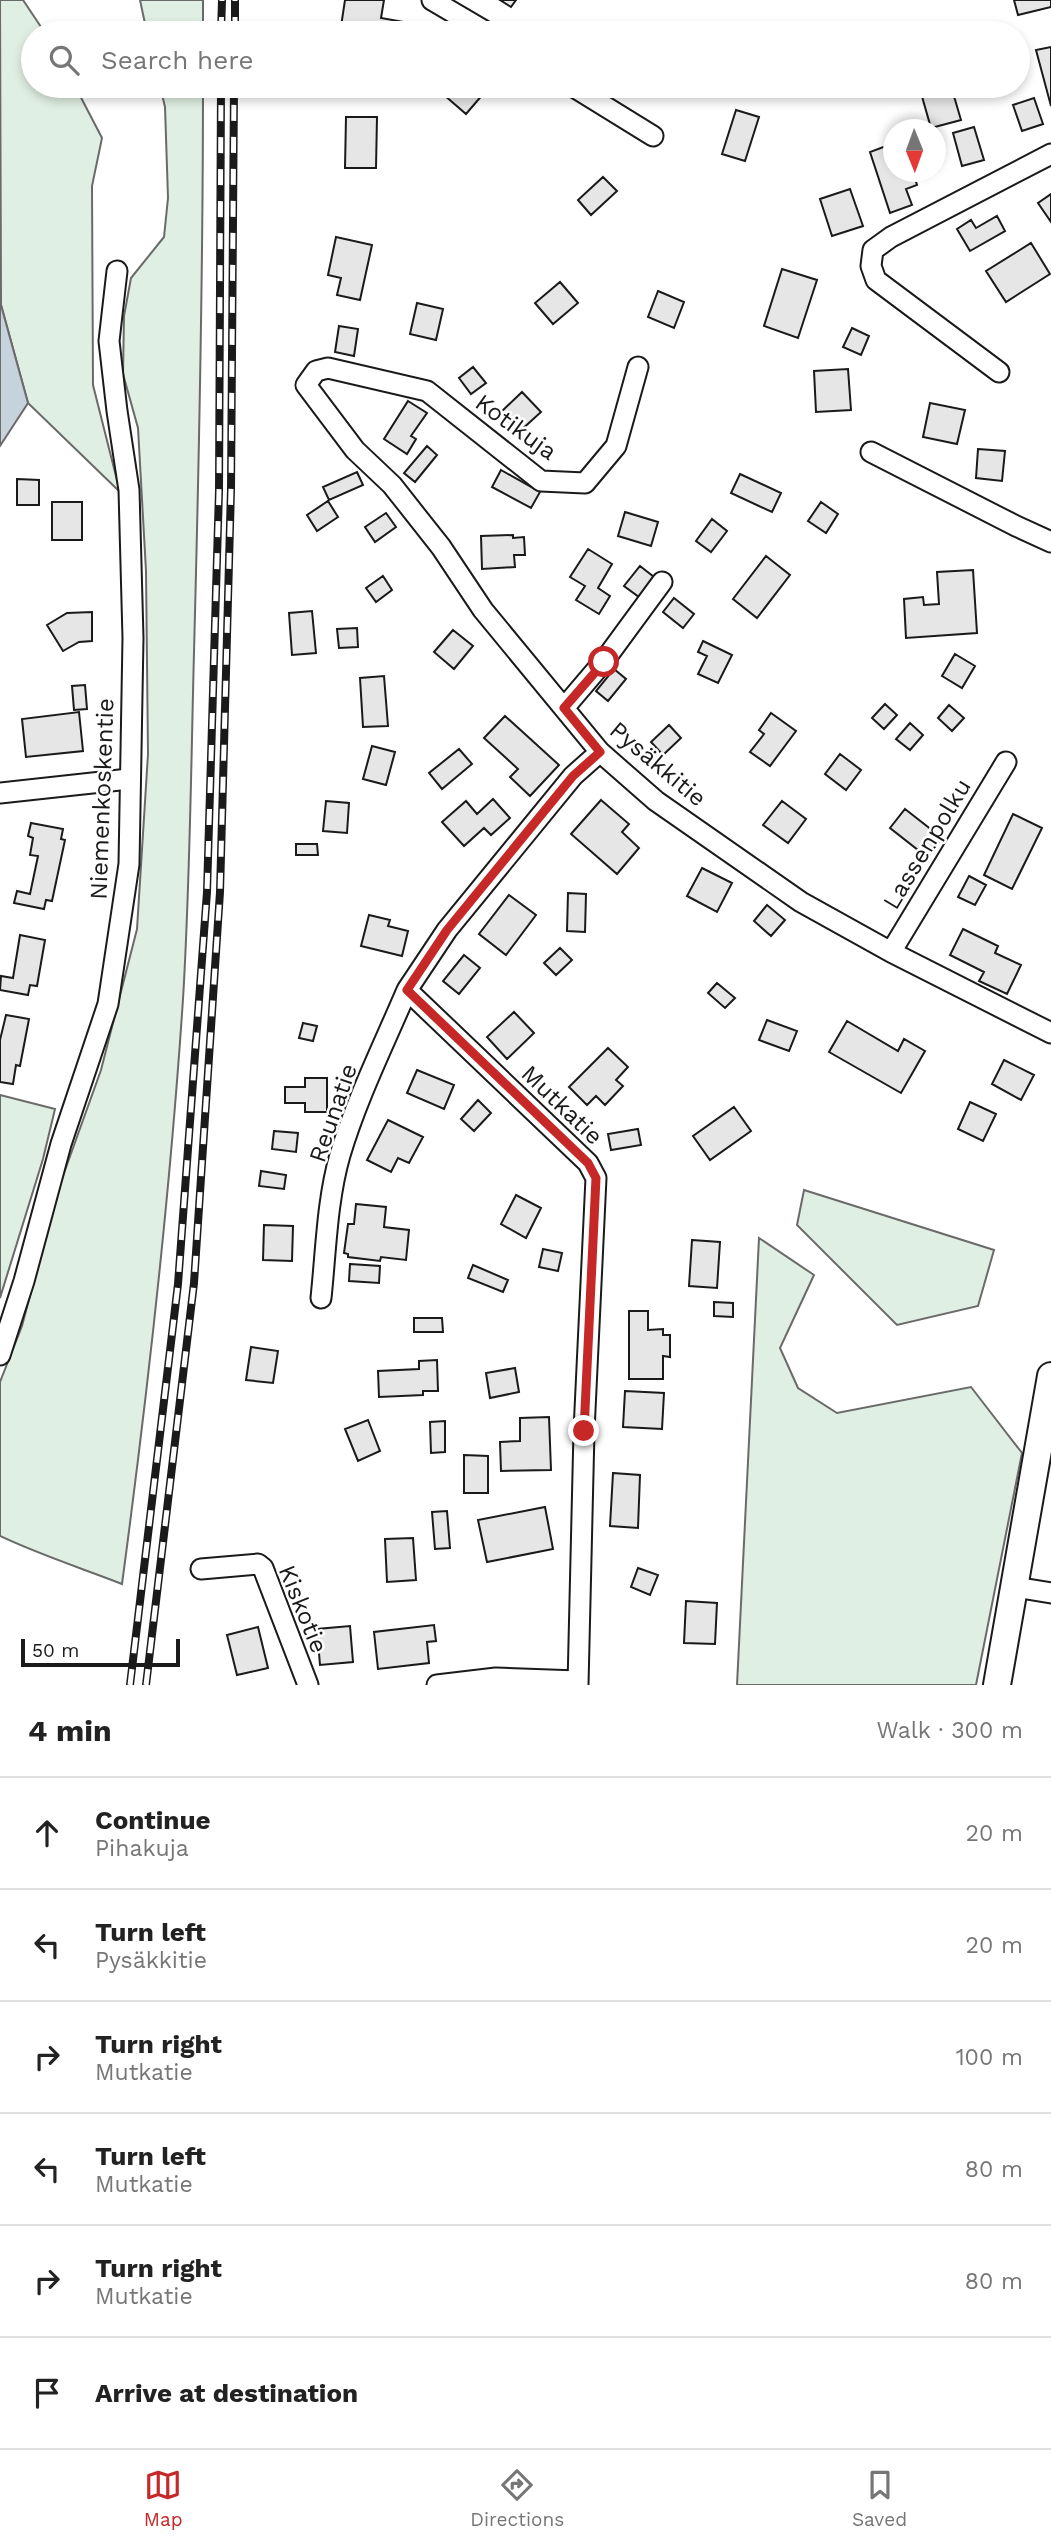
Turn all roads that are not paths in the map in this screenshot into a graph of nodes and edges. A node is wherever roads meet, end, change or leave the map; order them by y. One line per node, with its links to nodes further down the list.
1 (432, 0): 2 (street)
2 (468, 21)
3 (591, 98): 4 (street)
4 (653, 136)
5 (1051, 154): 8 (street)
6 (117, 271): 16 (street, Niemenkoskentie)
7 (638, 367): 9 (street, Kotikuja)
8 (999, 372)
9 (306, 385): 13 (street, Pysäkkitie)
10 (871, 452): 11 (street)
11 (1051, 542)
12 (663, 582): 13 (street)
13 (564, 708): 14 (street, Pysäkkitie)
14 (600, 752): 18 (street, Pysäkkitie); 19 (street)
15 (1006, 762): 18 (street, Lassenpolku)
16 (129, 779): 17 (street); 22 (street, Niemenkoskentie)
17 (0, 793)
18 (891, 952): 20 (street, Pysäkkitie)
19 (407, 990): 21 (street, Reunatie); 27 (street, Mutkatie)
20 (1051, 1033)
21 (321, 1298)
22 (0, 1355)
23 (1051, 1376): 25 (main road)
24 (201, 1569): 28 (street, Kiskotie)
25 (1015, 1587): 26 (street); 30 (main road)
26 (1051, 1593)
27 (578, 1683): 29 (street)
28 (308, 1685)
29 (437, 1685)
30 (997, 1685)

